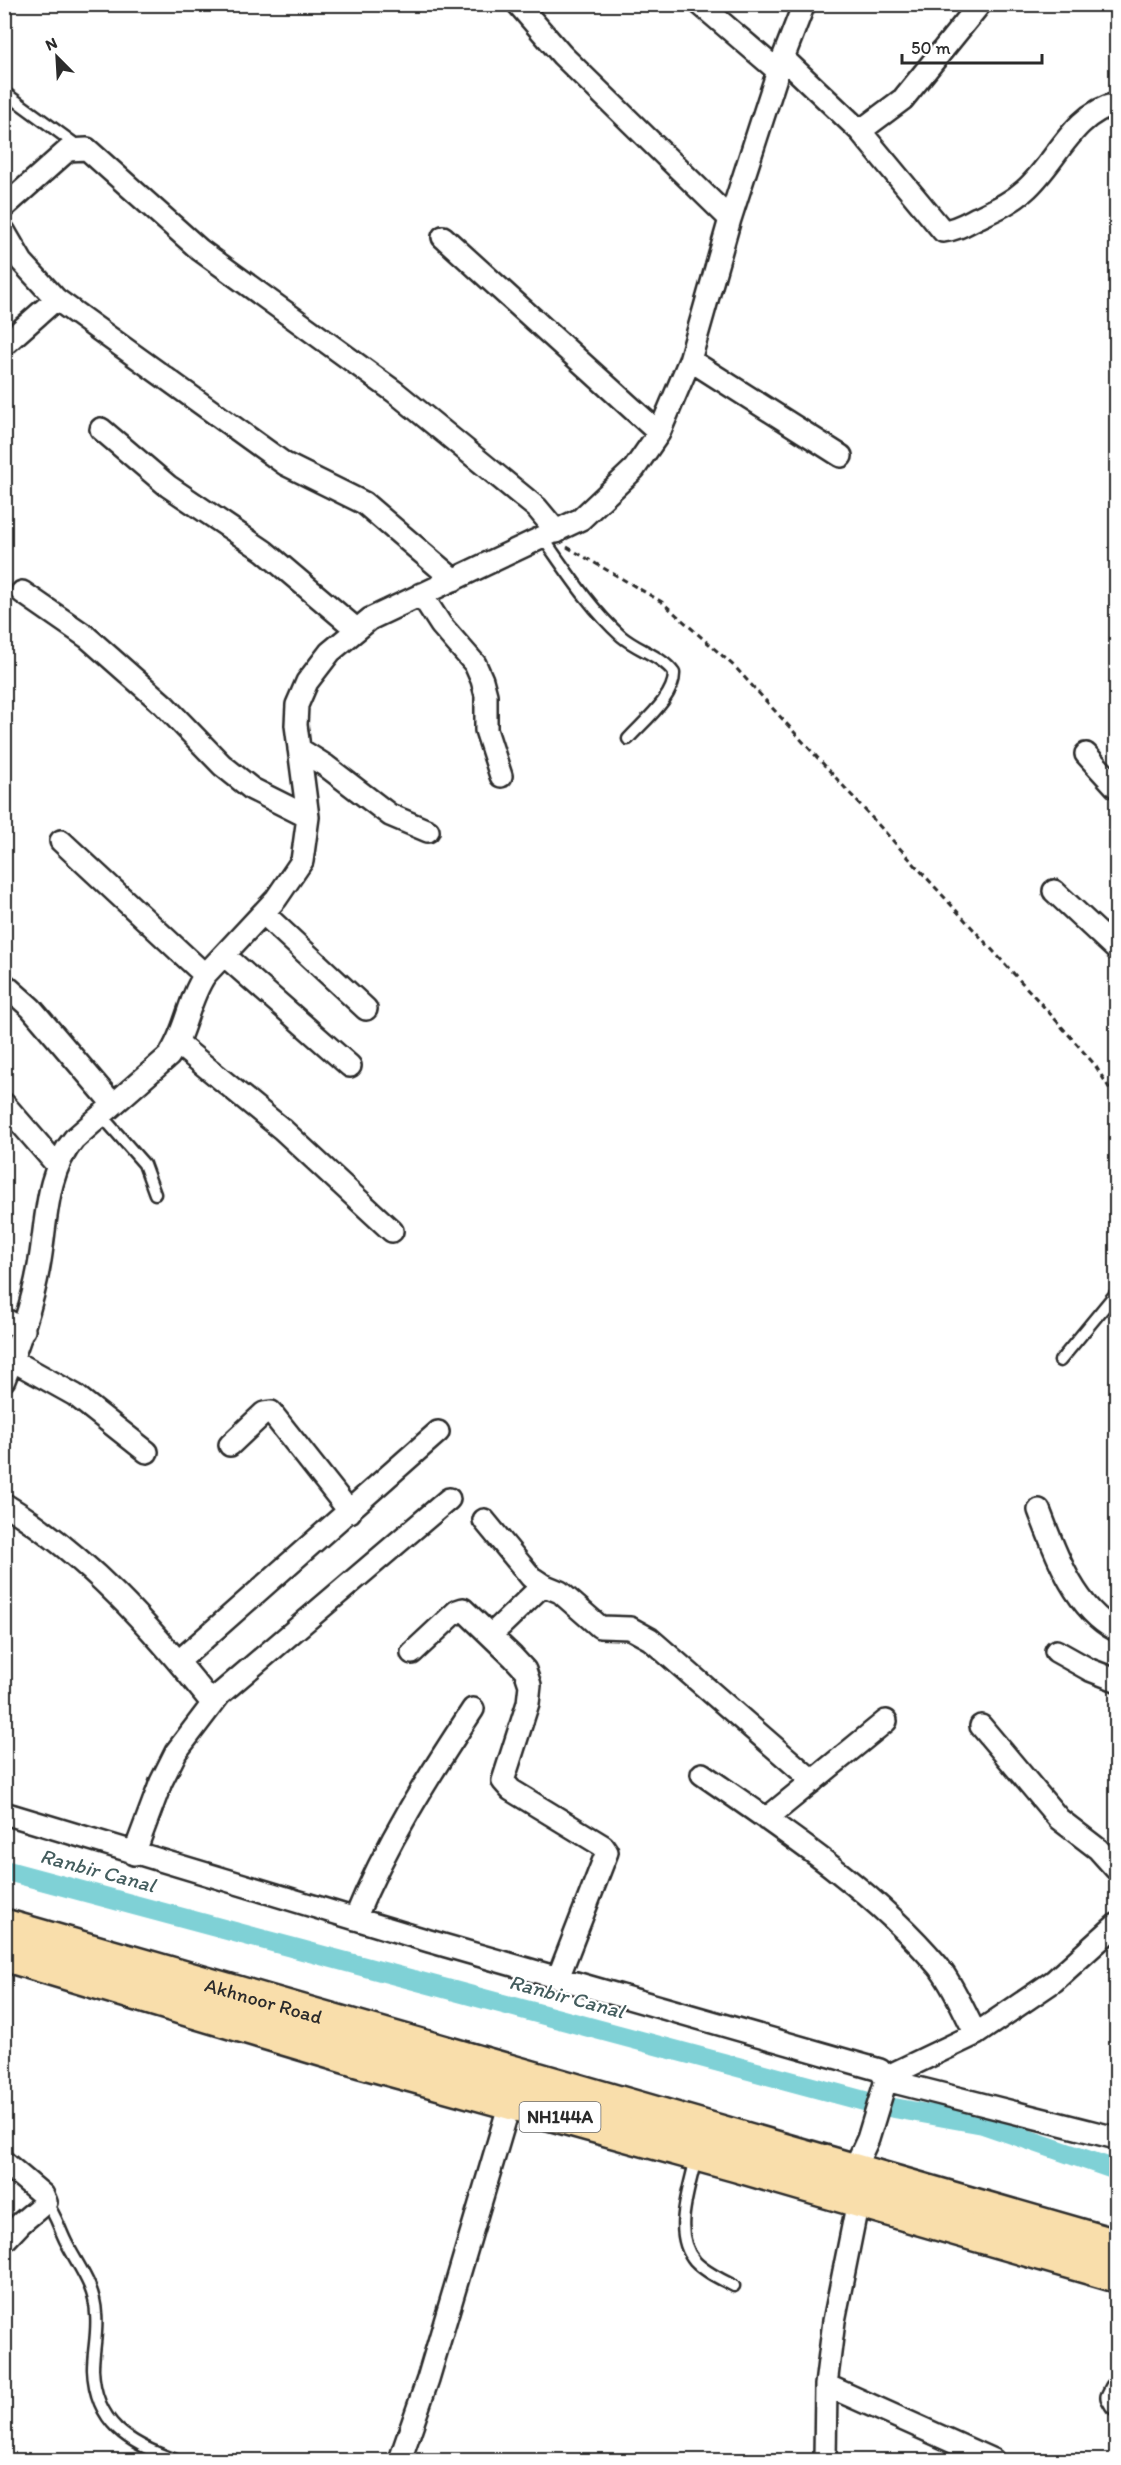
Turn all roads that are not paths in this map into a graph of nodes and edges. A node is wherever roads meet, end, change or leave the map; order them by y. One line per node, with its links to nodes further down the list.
1 (518, 4): 11 (street)
2 (700, 4): 5 (street)
3 (804, 4): 5 (street)
4 (981, 4): 8 (street)
5 (781, 64): 8 (street); 11 (street)
6 (4, 92): 9 (lane)
7 (1116, 104): 8 (street)
8 (860, 131)
9 (79, 148): 10 (street); 20 (street)
10 (4, 207)
11 (729, 219): 16 (street)
12 (4, 231): 14 (street)
13 (443, 237): 18 (street)
14 (56, 299): 15 (street); 21 (street)
15 (4, 345)
16 (690, 360): 18 (street); 19 (street)
17 (101, 429): 24 (street)
18 (658, 433): 20 (street)
19 (841, 456)
20 (549, 535): 21 (street); 25 (lane)
21 (454, 580): 23 (street)
22 (22, 592): 30 (street)
23 (421, 594): 24 (street); 28 (street)
24 (356, 629): 26 (street)
25 (628, 739)
26 (299, 749): 30 (street); 31 (street)
27 (1086, 754): 29 (street)
28 (501, 776)
29 (1116, 787)
30 (308, 817): 34 (street)
31 (429, 831)
32 (61, 841): 37 (street)
33 (1054, 891): 35 (street)
34 (263, 913): 36 (street); 39 (street)
35 (1116, 949)
36 (224, 956): 37 (street); 41 (street)
37 (205, 975): 40 (street)
38 (4, 984): 43 (street)
39 (366, 1009)
40 (178, 1044): 43 (street); 46 (street)
41 (350, 1066)
42 (4, 1104): 44 (street)
43 (107, 1109): 44 (street); 45 (lane)
44 (57, 1165): 49 (street)
45 (154, 1194)
46 (392, 1231)
47 (1116, 1293): 51 (lane)
48 (4, 1319): 49 (street)
49 (24, 1330): 50 (street)
50 (12, 1360): 52 (street); 55 (street)
51 (1060, 1361)
52 (4, 1380)
53 (438, 1432): 59 (street)
54 (230, 1445): 59 (street)
55 (147, 1452)
56 (449, 1499): 68 (street)
57 (4, 1504): 66 (street)
58 (1039, 1510): 62 (street)
59 (350, 1512): 66 (street)
60 (484, 1520): 61 (street)
61 (543, 1585): 63 (street); 73 (street)
62 (1116, 1630)
63 (491, 1635): 65 (street); 82 (street)
64 (1056, 1651): 67 (street)
65 (411, 1653)
66 (179, 1661): 68 (street)
67 (1116, 1680)
68 (212, 1703): 76 (street)
69 (473, 1709): 78 (street)
70 (886, 1721): 73 (street)
71 (981, 1726): 77 (street)
72 (702, 1774): 75 (street)
73 (813, 1781): 75 (street)
74 (4, 1814): 76 (street)
75 (766, 1819): 83 (street)
76 (134, 1854): 78 (street)
77 (1116, 1869)
78 (355, 1919): 82 (street)
79 (1116, 1925): 83 (street)
80 (4, 1926): 85 (highway, Akhnoor Road / NH144A)
81 (4, 1954): 85 (highway, NH144A)
82 (558, 1978): 84 (street)
83 (976, 2034): 84 (street)
84 (886, 2082): 86 (street); 89 (street)
85 (516, 2090): 87 (highway, NH144A); 89 (highway, NH144A); 100 (street)
86 (1116, 2139)
87 (697, 2154): 90 (highway, NH144A); 95 (lane)
88 (4, 2162): 91 (street)
89 (854, 2169): 93 (highway, NH144A)
90 (858, 2201): 94 (highway, NH144A); 96 (street)
91 (46, 2202): 92 (street); 99 (lane)
92 (4, 2241)
93 (1116, 2246)
94 (1116, 2275)
95 (734, 2286)
96 (826, 2385): 101 (street); 102 (street)
97 (1116, 2389): 98 (street)
98 (1116, 2404)
99 (176, 2460)
100 (400, 2460)
101 (825, 2460)
102 (993, 2460)

